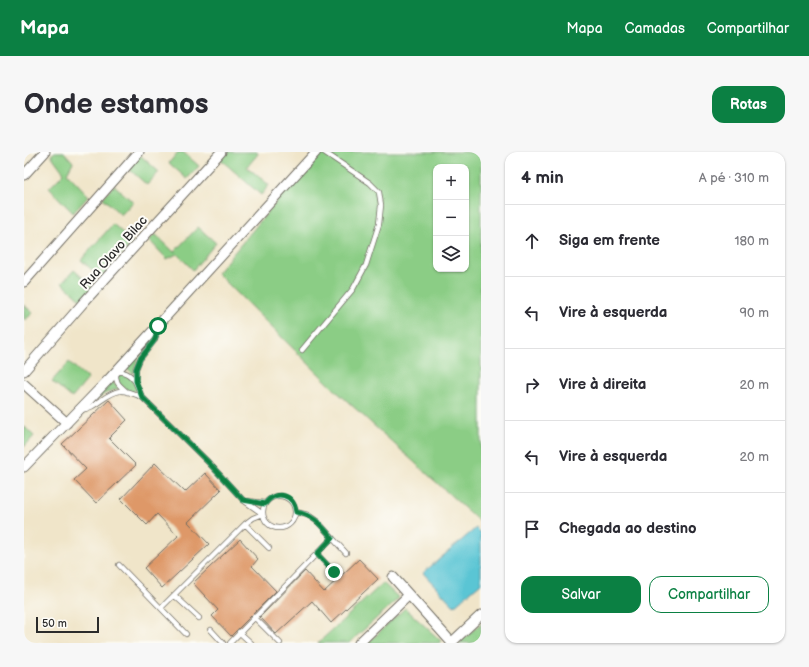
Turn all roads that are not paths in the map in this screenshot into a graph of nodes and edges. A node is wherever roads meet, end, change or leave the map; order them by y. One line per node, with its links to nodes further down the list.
1 (45, 152): 7 (street)
2 (126, 152): 6 (street)
3 (221, 152): 11 (street, Rua Olavo Bilac)
4 (316, 152): 9 (street)
5 (324, 152): 10 (lane)
6 (136, 155): 8 (street)
7 (24, 174)
8 (24, 282)
9 (155, 329): 12 (street); 13 (lane)
10 (302, 350)
11 (24, 371)
12 (116, 372): 13 (lane); 15 (lane); 17 (street)
13 (136, 381): 16 (lane)
14 (24, 384): 18 (street)
15 (127, 392): 16 (lane); 17 (lane)
16 (142, 397): 20 (lane)
17 (79, 410): 18 (street)
18 (67, 423): 19 (street)
19 (24, 467)
20 (243, 500): 21 (lane); 23 (lane)
21 (265, 504): 22 (lane); 23 (lane)
22 (296, 512): 23 (lane); 25 (lane)
23 (263, 514): 24 (lane)
24 (245, 524): 26 (lane); 32 (lane)
25 (332, 538): 27 (lane); 28 (lane)
26 (269, 548)
27 (346, 553)
28 (317, 554): 30 (lane); 36 (lane)
29 (119, 565): 34 (lane)
30 (334, 572)
31 (393, 577): 33 (street)
32 (174, 595): 34 (lane); 37 (lane)
33 (409, 595): 45 (street); 46 (street)
34 (162, 608): 40 (lane)
35 (481, 615): 46 (street)
36 (254, 617): 39 (lane); 44 (lane)
37 (199, 618)
38 (211, 630): 41 (lane)
39 (239, 632): 42 (lane); 43 (lane)
40 (186, 634)
41 (223, 643)
42 (230, 643)
43 (251, 643)
44 (280, 643)
45 (359, 643)
46 (452, 643)

